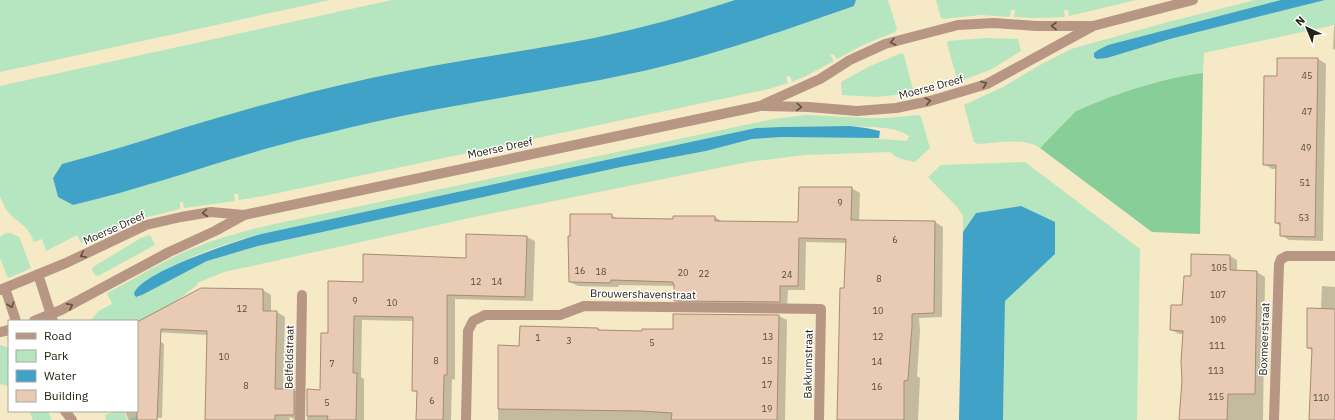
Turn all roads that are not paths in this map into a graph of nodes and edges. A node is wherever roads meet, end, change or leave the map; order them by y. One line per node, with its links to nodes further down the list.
1 (1193, 0): 2 (street, Moerse Dreef)
2 (1093, 26): 3 (street, Moerse Dreef, one-way to 3); 3 (street, Moerse Dreef, one-way to 2)
3 (760, 106): 4 (street, Moerse Dreef)
4 (244, 215): 6 (street, Moerse Dreef, one-way to 6); 10 (street, Moerse Dreef, one-way to 4)
5 (1335, 256): 18 (street, Boxmeerstraat)
6 (38, 274): 7 (street, Moerse Dreef); 10 (street)
7 (3, 289): 11 (street, one-way to 11)
8 (302, 295): 15 (street, Belfeldstraat)
9 (821, 309): 16 (street, Brouwershavenstraat); 17 (street, Bakkumstraat)
10 (52, 318): 12 (street, Moerse Dreef)
11 (16, 320)
12 (40, 320)
13 (65, 412): 14 (street)
14 (72, 420)
15 (300, 420)
16 (466, 420)
17 (819, 420)
18 (1274, 420)

